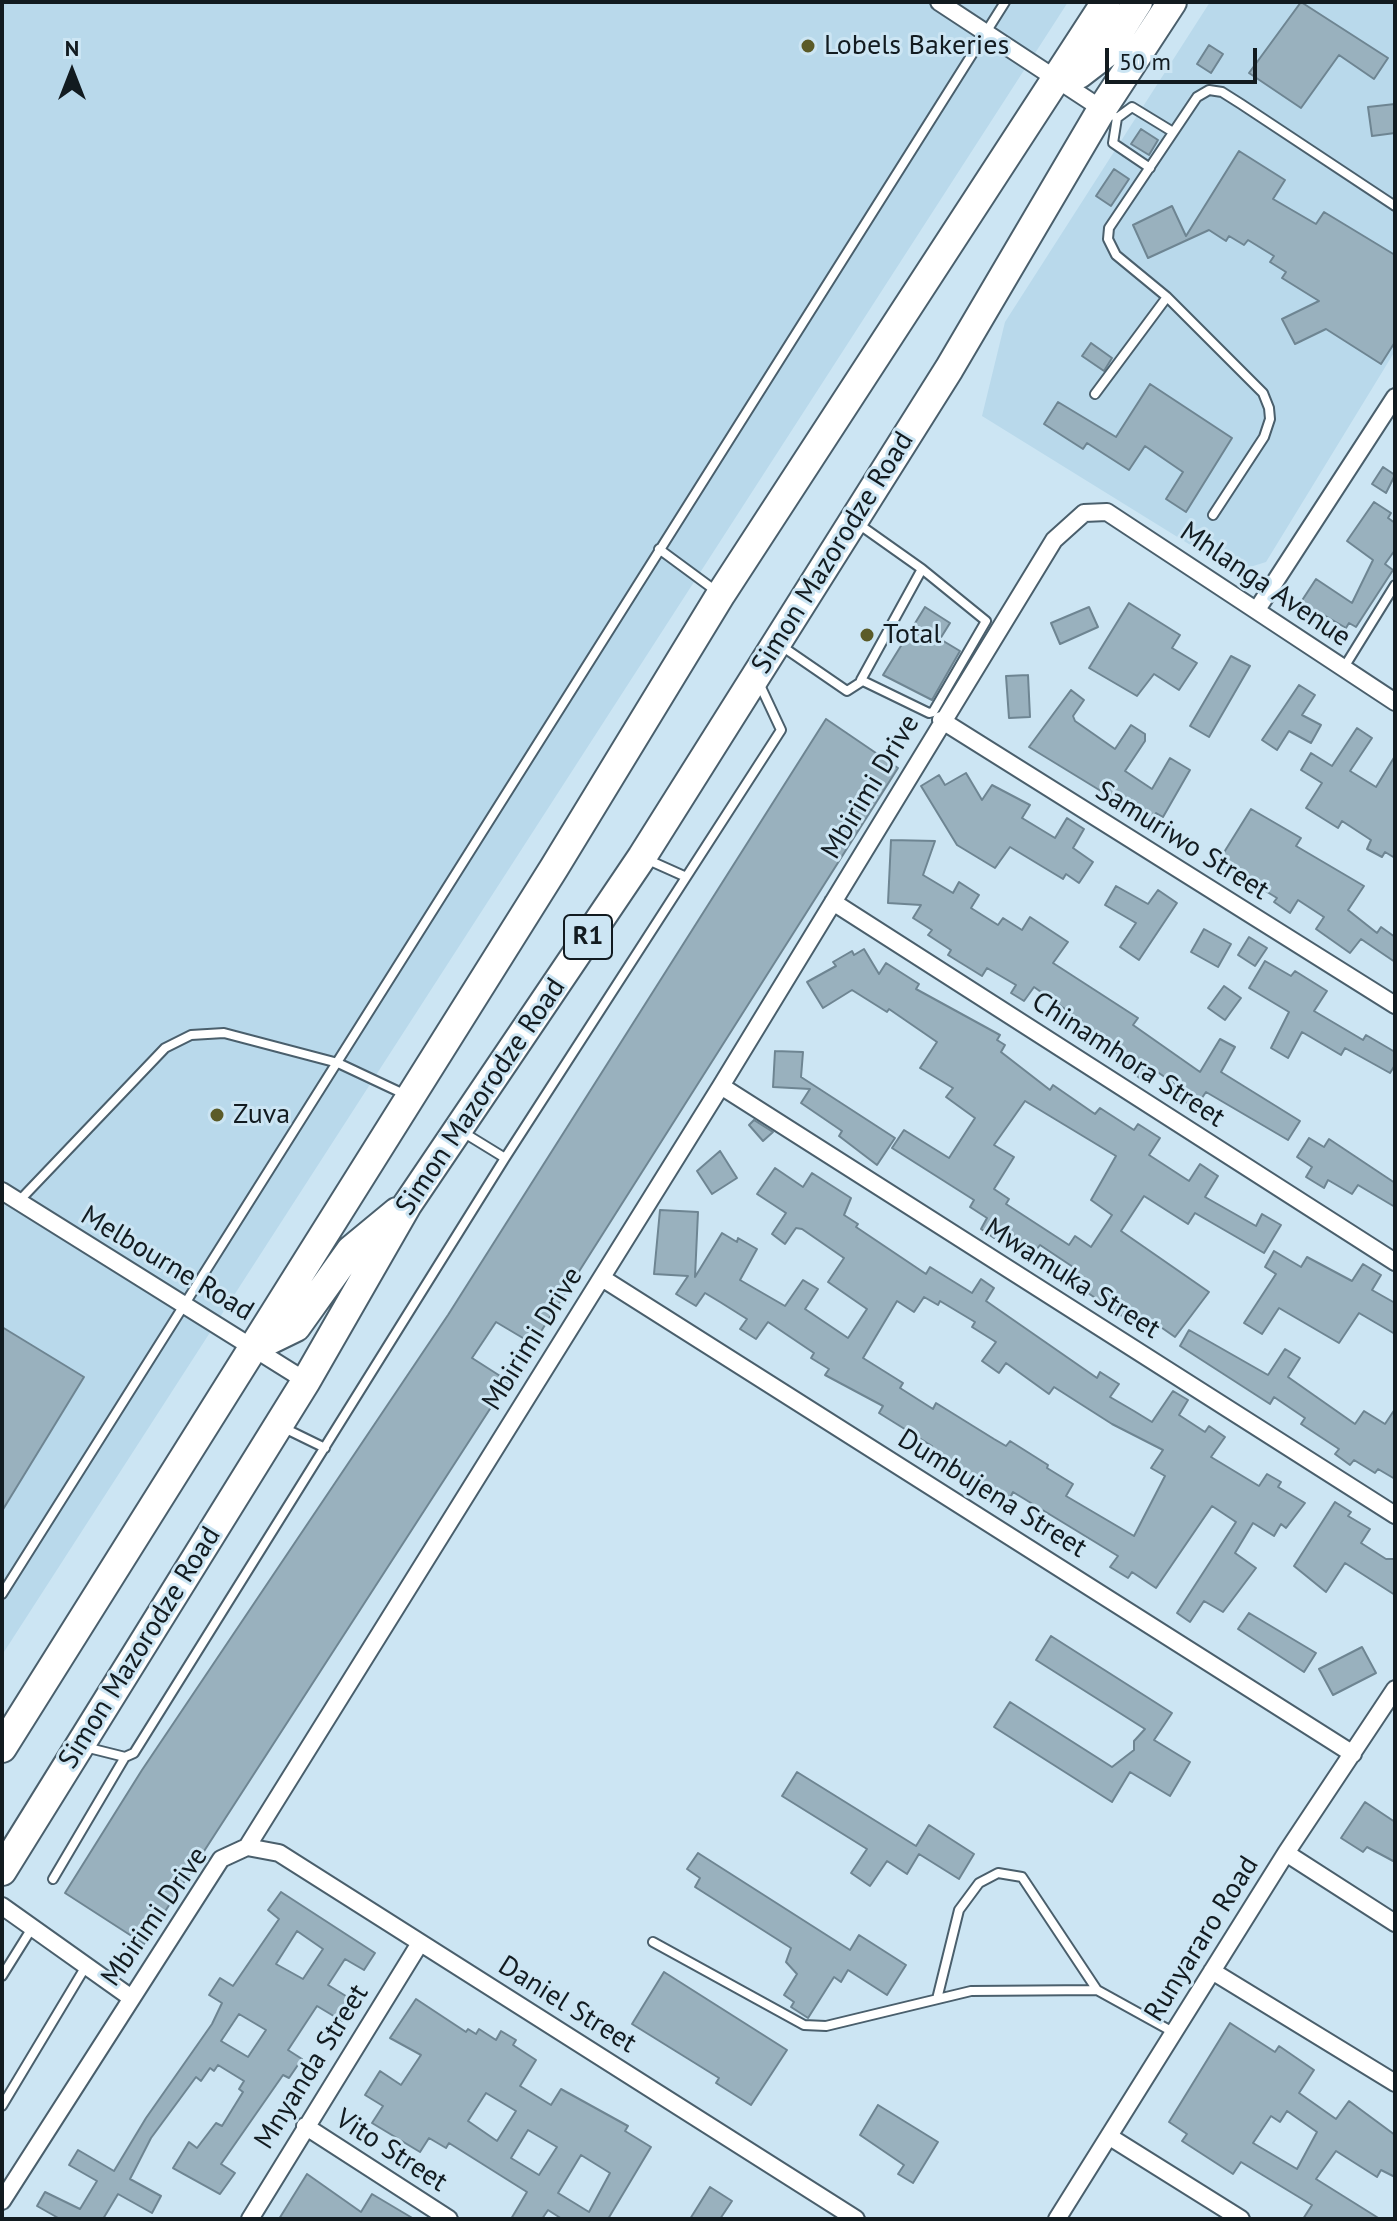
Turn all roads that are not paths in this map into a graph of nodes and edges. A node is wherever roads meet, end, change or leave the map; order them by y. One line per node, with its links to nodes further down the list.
1 (939, 2): 6 (street)
2 (1005, 2): 6 (lane)
3 (1106, 2): 7 (highway, Simon Mazorodze Road / R1)
4 (1138, 2): 7 (highway)
5 (1172, 2): 8 (highway, Simon Mazorodze Road / R1)
6 (986, 32): 7 (street); 18 (lane)
7 (1056, 80): 8 (street); 21 (highway, Simon Mazorodze Road / R1)
8 (1109, 113): 9 (lane); 10 (lane); 17 (highway, Simon Mazorodze Road / R1)
9 (1173, 132): 10 (lane); 11 (lane)
10 (1150, 168): 12 (lane)
11 (1395, 206)
12 (1167, 297): 13 (lane); 16 (lane)
13 (1095, 394)
14 (1395, 397): 22 (street)
15 (1107, 512): 22 (street, Mhlanga Avenue); 28 (street, Mbirimi Drive)
16 (1213, 515)
17 (853, 520): 19 (lane); 23 (highway, Simon Mazorodze Road / R1)
18 (659, 549): 21 (lane); 33 (lane)
19 (922, 569): 26 (lane); 26 (lane)
20 (1395, 585): 24 (lane)
21 (721, 594): 35 (highway, Simon Mazorodze Road / R1)
22 (1258, 608): 24 (street, Mhlanga Avenue)
23 (776, 643): 25 (highway, Simon Mazorodze Road / R1); 26 (lane)
24 (1343, 669): 27 (street, Mhlanga Avenue)
25 (755, 676): 29 (highway, Simon Mazorodze Road / R1); 30 (lane)
26 (861, 682)
27 (1395, 702)
28 (941, 720): 31 (street, Mbirimi Drive); 32 (street, Samuriwo Street)
29 (642, 857): 30 (lane); 36 (highway, Simon Mazorodze Road / R1)
30 (684, 876): 37 (lane)
31 (833, 902): 34 (street, Mbirimi Drive); 41 (street, Chinamhora Street)
32 (1395, 1005)
33 (338, 1063): 35 (lane); 39 (lane); 43 (lane)
34 (721, 1086): 42 (street, Mbirimi Drive); 48 (street, Mwamuka Street)
35 (411, 1097): 44 (highway, Simon Mazorodze Road / R1)
36 (457, 1128): 37 (lane); 40 (highway, Simon Mazorodze Road / R1)
37 (505, 1158): 47 (lane)
38 (2, 1191): 39 (street, Melbourne Road)
39 (17, 1203): 43 (street, Melbourne Road)
40 (407, 1205): 44 (highway); 45 (highway, Simon Mazorodze Road / R1)
41 (1395, 1262)
42 (602, 1278): 53 (street, Dumbujena Street); 55 (street, Mbirimi Drive)
43 (186, 1306): 44 (street, Melbourne Road); 49 (lane)
44 (255, 1347): 45 (street, Melbourne Road); 52 (highway, Simon Mazorodze Road / R1)
45 (306, 1381): 46 (highway, Simon Mazorodze Road / R1)
46 (278, 1425): 47 (lane); 51 (highway, Simon Mazorodze Road / R1)
47 (325, 1448): 54 (lane)
48 (1395, 1515)
49 (2, 1594)
50 (1395, 1689): 53 (street, Runyararo Road)
51 (80, 1745): 54 (lane); 57 (highway, Simon Mazorodze Road / R1)
52 (2, 1748)
53 (1353, 1754): 56 (street, Runyararo Road)
54 (125, 1757): 58 (lane)
55 (247, 1847): 63 (street, Daniel Street); 68 (street, Mbirimi Drive)
56 (1286, 1853): 60 (street); 65 (street, Runyararo Road)
57 (2, 1871)
58 (53, 1879)
59 (2, 1906): 61 (street)
60 (1395, 1923)
61 (32, 1928): 64 (street); 66 (lane)
62 (653, 1942): 69 (lane)
63 (420, 1943): 73 (street, Mnyanda Street); 78 (street, Daniel Street)
64 (86, 1966): 68 (street); 72 (lane)
65 (1212, 1971): 70 (street, Runyararo Road); 71 (street)
66 (2, 1976)
67 (1097, 1990): 69 (lane); 69 (lane); 70 (lane)
68 (130, 1997): 75 (street, Mbirimi Drive)
69 (937, 1999)
70 (1174, 2033): 74 (street, Runyararo Road)
71 (1395, 2083)
72 (2, 2106)
73 (305, 2126): 76 (street, Mnyanda Street); 77 (street, Vito Street)
74 (1110, 2137): 79 (street, Runyararo Road); 80 (street)
75 (2, 2201)
76 (250, 2219)
77 (449, 2219)
78 (856, 2219)
79 (1057, 2219)
80 (1241, 2219)

